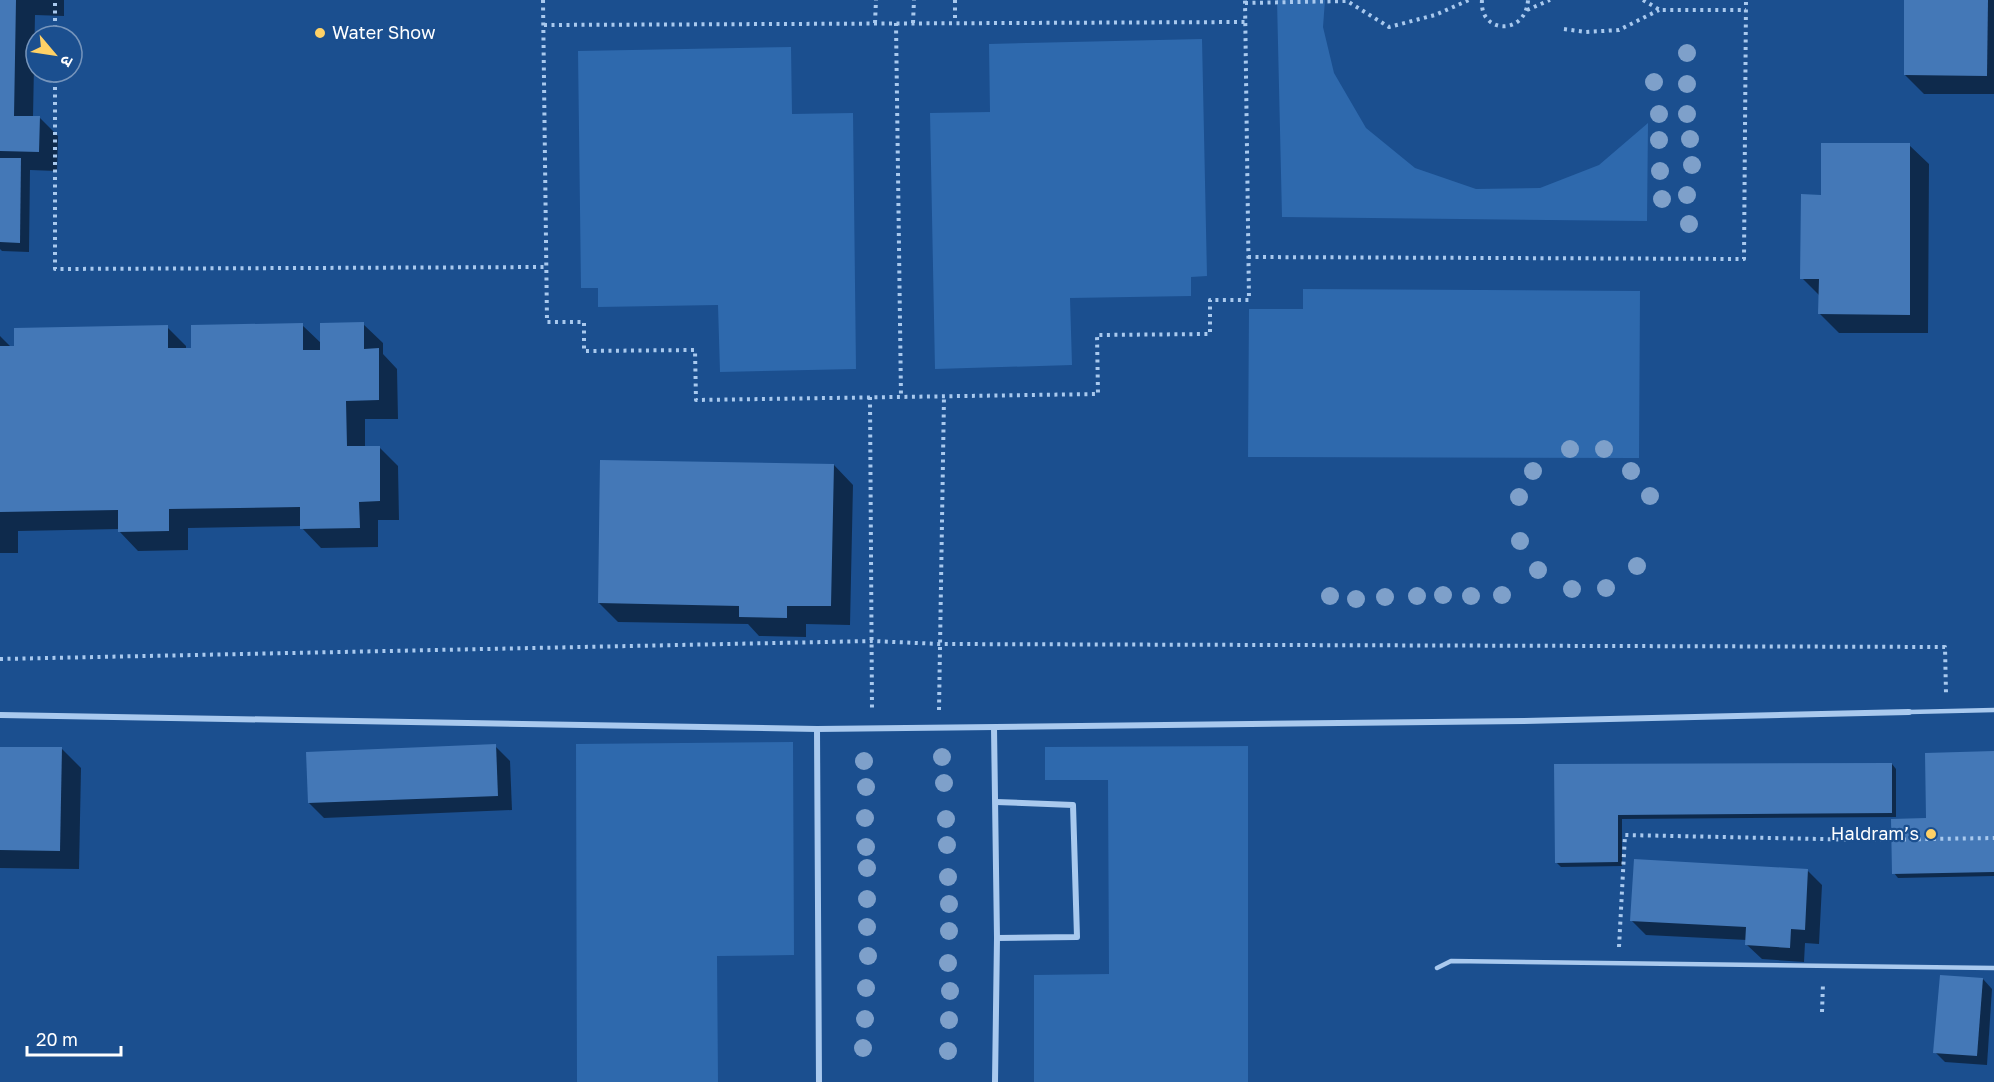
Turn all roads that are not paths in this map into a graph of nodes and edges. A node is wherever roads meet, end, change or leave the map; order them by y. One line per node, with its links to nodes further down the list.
1 (1994, 710): 2 (lane)
2 (1909, 712): 4 (street)
3 (0, 715): 5 (street)
4 (994, 728): 5 (street); 6 (street)
5 (817, 729): 10 (street)
6 (996, 802): 7 (street); 7 (street)
7 (997, 938): 11 (street)
8 (1437, 968): 9 (lane)
9 (1994, 968)
10 (819, 1082)
11 (995, 1082)

